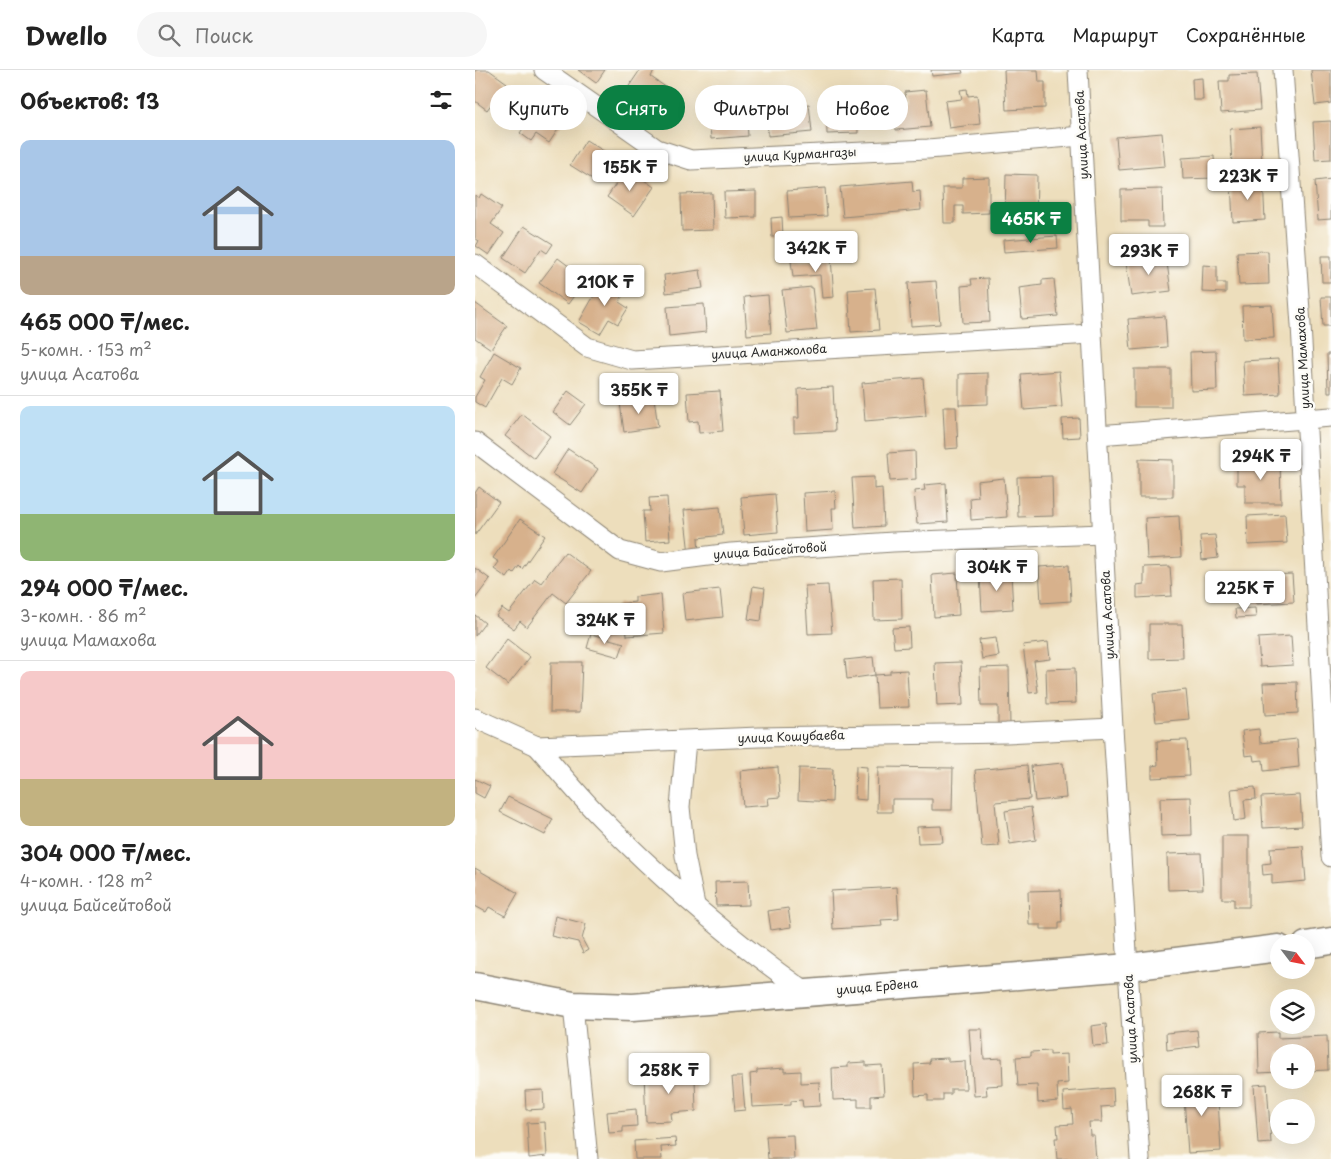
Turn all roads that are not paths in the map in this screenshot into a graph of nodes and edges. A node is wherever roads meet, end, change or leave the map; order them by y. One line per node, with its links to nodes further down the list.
1 (545, 70): 4 (street, улица Курмангазы)
2 (1078, 70): 4 (street, улица Асатова)
3 (1283, 70): 8 (street, улица Мамахова)
4 (1082, 136): 6 (street, улица Асатова)
5 (475, 264): 6 (street, улица Аманжолова)
6 (1093, 334): 9 (street, улица Асатова)
7 (1331, 417): 8 (street)
8 (1306, 418): 9 (street); 16 (street, улица Мамахова)
9 (1098, 435): 11 (street, улица Асатова)
10 (475, 442): 11 (street, улица Байсейтовой)
11 (1103, 534): 13 (street, улица Асатова)
12 (475, 718): 15 (street, улица Кошубаева)
13 (1113, 728): 14 (street, улица Кошубаева); 21 (street, улица Асатова)
14 (686, 742): 15 (street, улица Кошубаева); 17 (street)
15 (537, 746): 17 (street)
16 (1331, 857)
17 (695, 905): 23 (street)
18 (1331, 942): 19 (street)
19 (1315, 944)
20 (1270, 949): 21 (street, улица Ердена)
21 (1129, 967): 23 (street, улица Ердена); 26 (street, улица Асатова)
22 (475, 986): 24 (street, улица Ердена)
23 (807, 993): 24 (street, улица Ердена)
24 (573, 1005): 25 (street)
25 (588, 1159)
26 (1140, 1159)

